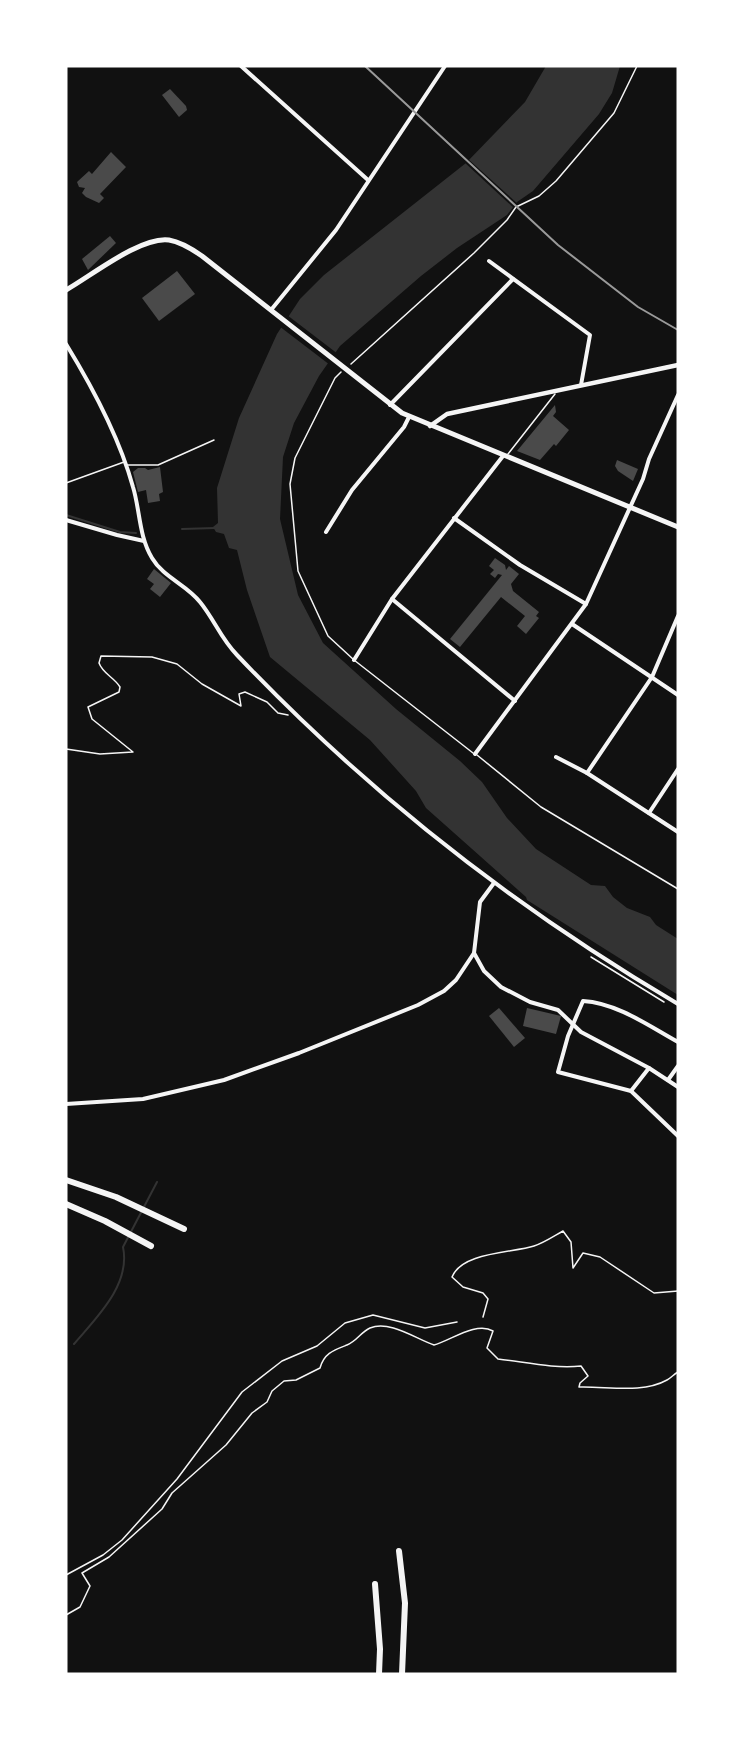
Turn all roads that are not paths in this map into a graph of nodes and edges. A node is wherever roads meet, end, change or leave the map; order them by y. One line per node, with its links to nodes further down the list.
1 (241, 66): 3 (street)
2 (444, 66): 3 (street)
3 (368, 180): 7 (street)
4 (489, 261): 5 (street)
5 (513, 279): 11 (street); 14 (street)
6 (66, 290): 7 (main road)
7 (271, 310): 14 (main road)
8 (66, 344): 19 (street)
9 (678, 365): 11 (street)
10 (341, 372): 31 (lane)
11 (581, 385): 12 (street)
12 (556, 390): 16 (street); 18 (lane)
13 (678, 395): 21 (street)
14 (389, 405): 15 (main road)
15 (409, 417): 16 (main road); 25 (street)
16 (430, 426): 18 (main road)
17 (214, 440): 19 (lane)
18 (504, 457): 21 (main road); 22 (street)
19 (124, 464): 20 (lane); 26 (street)
20 (66, 483)
21 (628, 508): 24 (main road); 28 (street)
22 (454, 518): 27 (street); 28 (street)
23 (66, 519): 26 (street)
24 (678, 527)
25 (326, 532)
26 (144, 539): 41 (street)
27 (392, 599): 31 (street); 34 (street)
28 (586, 604): 30 (street)
29 (678, 618): 32 (street)
30 (572, 624): 32 (street); 34 (street)
31 (354, 660): 35 (lane)
32 (652, 677): 33 (street); 38 (street)
33 (678, 695)
34 (515, 701): 35 (street)
35 (475, 754): 42 (lane)
36 (556, 757): 38 (street)
37 (678, 769): 39 (street)
38 (587, 773): 39 (street)
39 (649, 813): 40 (street)
40 (678, 832)
41 (494, 882): 43 (street); 44 (street)
42 (678, 889)
43 (474, 953): 45 (street); 54 (street)
44 (678, 1005)
45 (572, 1024): 46 (street); 48 (street); 50 (street)
46 (678, 1042)
47 (678, 1066): 51 (street)
48 (649, 1068): 51 (street); 53 (street)
49 (552, 1069): 50 (street)
50 (558, 1072): 53 (street)
51 (668, 1080): 52 (street)
52 (678, 1087)
53 (631, 1091): 55 (street)
54 (66, 1104)
55 (678, 1136)
56 (66, 1180): 58 (highway)
57 (66, 1204): 59 (highway)
58 (184, 1229)
59 (151, 1246)
60 (399, 1551): 63 (highway)
61 (375, 1584): 62 (highway)
62 (379, 1674)
63 (402, 1674)

